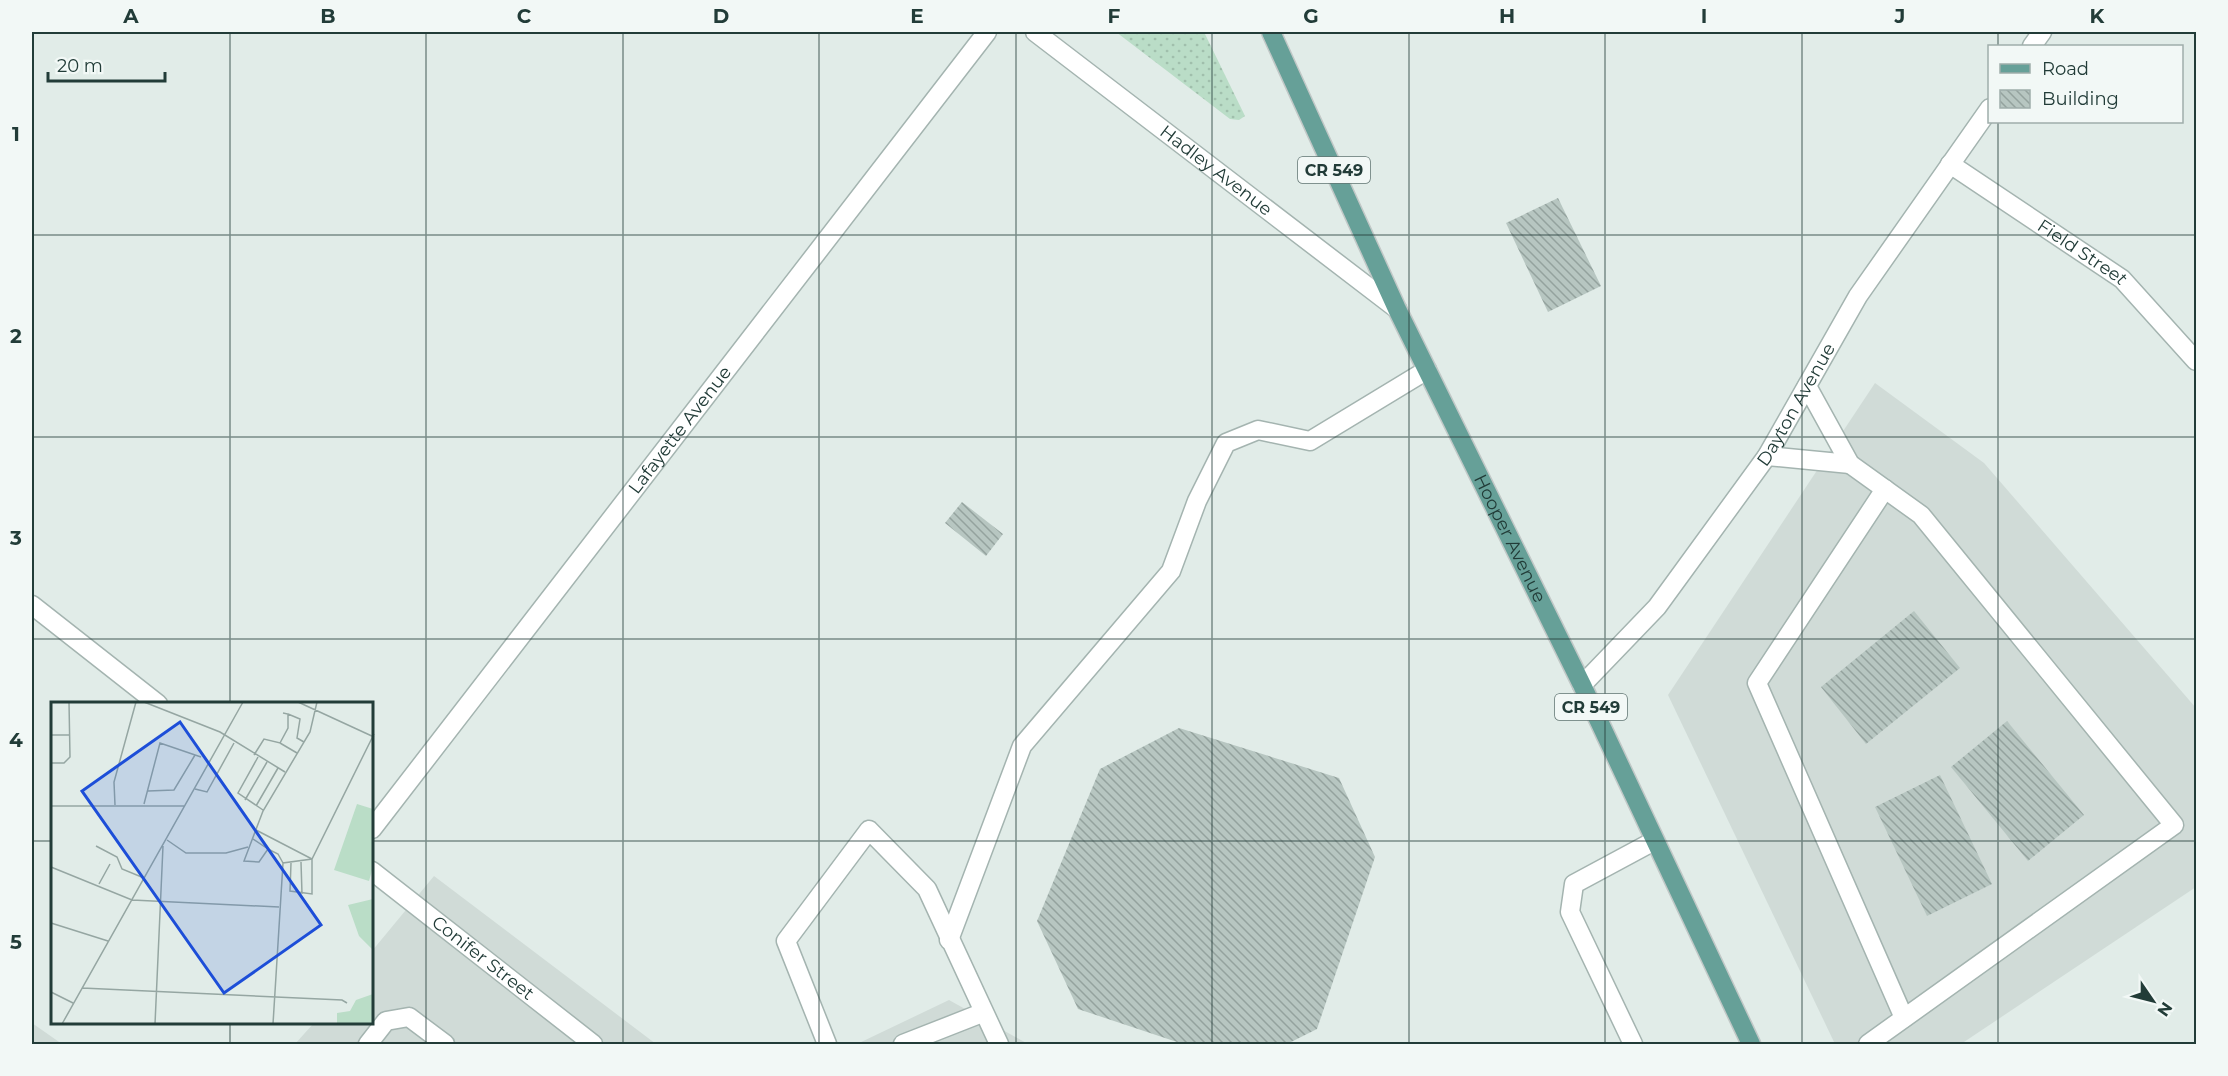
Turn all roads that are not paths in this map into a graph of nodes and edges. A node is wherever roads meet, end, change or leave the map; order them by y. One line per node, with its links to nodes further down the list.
1 (987, 32): 18 (street, Lafayette Avenue)
2 (1035, 32): 8 (street, Hadley Avenue)
3 (1271, 32): 8 (main road, Hooper Avenue / CR 549)
4 (2042, 32): 5 (street)
5 (2033, 45)
6 (1988, 109): 7 (street, Dayton Avenue)
7 (1950, 164): 9 (street, Field Street); 11 (street, Dayton Avenue)
8 (1397, 309): 10 (main road, Hooper Avenue / CR 549)
9 (2196, 361)
10 (1427, 370): 16 (main road, Hooper Avenue / CR 549); 21 (street)
11 (1807, 386): 12 (street, Dayton Avenue); 13 (street)
12 (1767, 456): 13 (street); 16 (street, Dayton Avenue)
13 (1850, 464): 14 (street)
14 (1885, 489): 23 (street); 23 (street)
15 (32, 605): 17 (street)
16 (1582, 685): 19 (main road, Hooper Avenue / CR 549)
17 (155, 702)
18 (374, 826)
19 (1654, 841): 30 (street); 31 (main road, Hooper Avenue / CR 549)
20 (374, 874): 26 (street, Conifer Street)
21 (949, 940): 22 (street); 27 (street)
22 (982, 1012): 28 (street); 29 (street)
23 (1904, 1018): 32 (street)
24 (368, 1044): 25 (street)
25 (445, 1044)
26 (593, 1044)
27 (827, 1044)
28 (903, 1044)
29 (999, 1044)
30 (1633, 1044)
31 (1751, 1044)
32 (1868, 1044)

